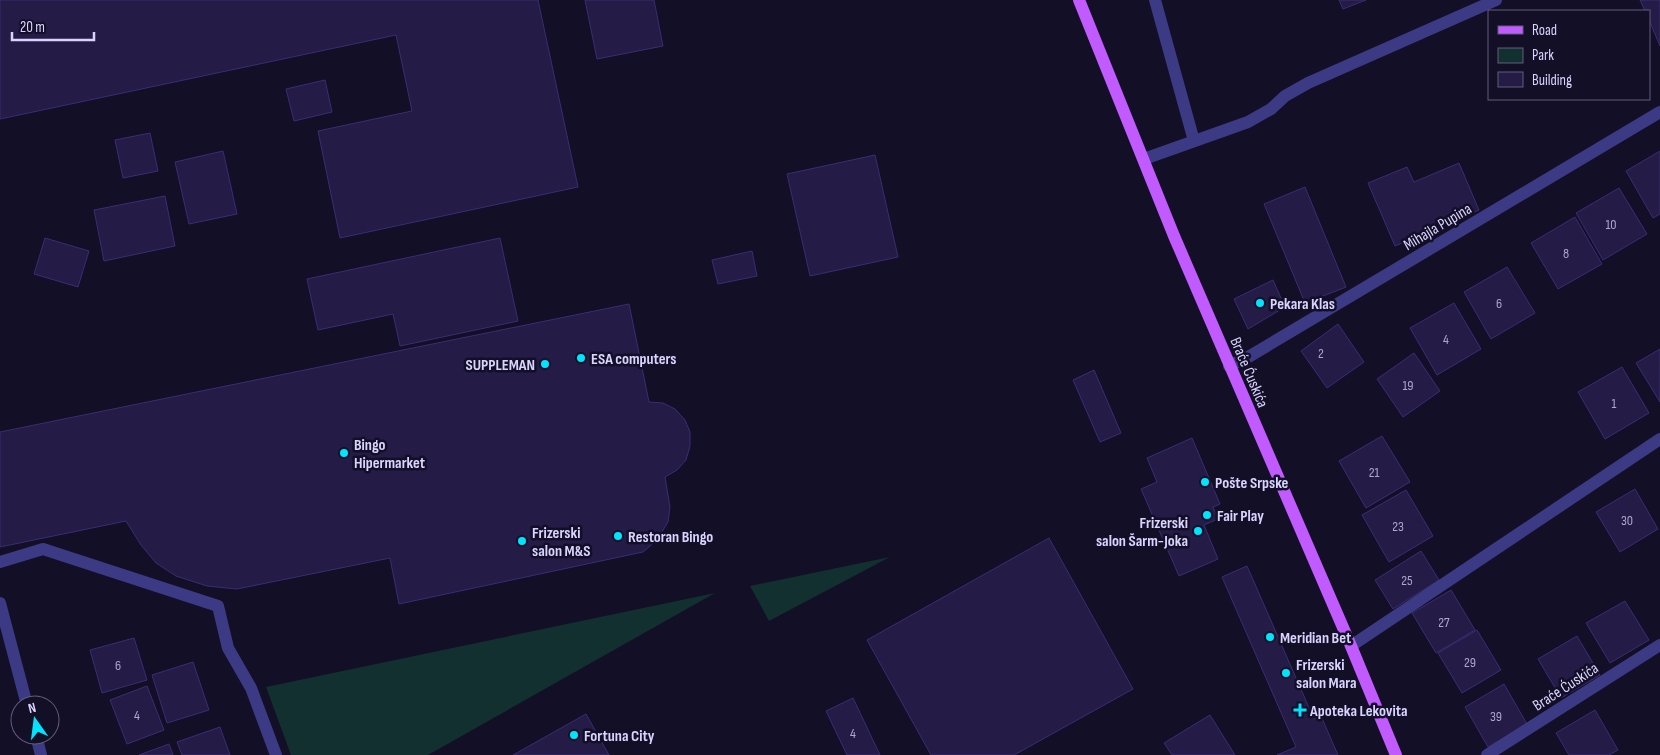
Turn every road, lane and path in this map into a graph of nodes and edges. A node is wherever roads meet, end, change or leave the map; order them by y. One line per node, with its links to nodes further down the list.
1 (1079, 0): 6 (main road, Braće Ćuskića)
2 (1155, 0): 5 (street)
3 (1496, 0): 5 (street)
4 (1660, 112): 7 (street, Mihajla Pupina)
5 (1194, 141): 6 (street)
6 (1144, 159): 7 (main road, Braće Ćuskića)
7 (1229, 366): 13 (main road, Braće Ćuskića)
8 (1660, 439): 13 (street)
9 (0, 562): 15 (street)
10 (0, 603): 11 (street)
11 (2, 617): 14 (street)
12 (1660, 645): 17 (street, Braće Ćuskića)
13 (1351, 646): 16 (main road, Braće Ćuskića)
14 (24, 695)
15 (276, 755)
16 (1396, 755)
17 (1487, 755)

